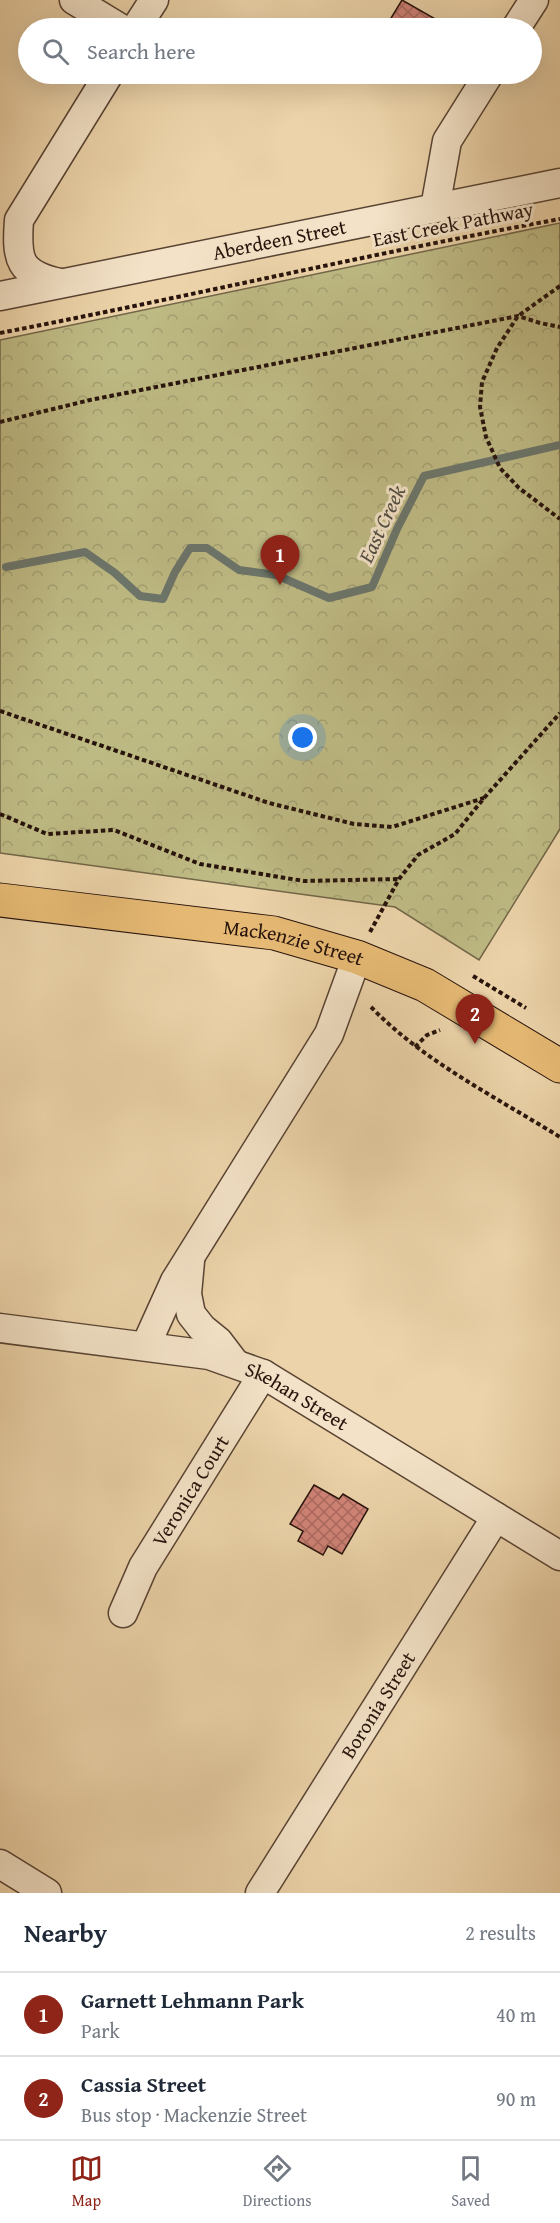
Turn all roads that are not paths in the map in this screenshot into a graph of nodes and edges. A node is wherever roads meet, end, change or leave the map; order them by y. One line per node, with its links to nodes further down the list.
1 (74, 0): 4 (street)
2 (154, 0): 5 (street)
3 (534, 0): 6 (street)
4 (104, 18)
5 (142, 18)
6 (522, 18)
7 (103, 84): 11 (street)
8 (483, 84): 10 (street)
9 (560, 183): 10 (street, Aberdeen Street)
10 (435, 208): 11 (street, Aberdeen Street)
11 (60, 284): 12 (street, Aberdeen Street)
12 (0, 296)
13 (0, 900): 14 (main road, Mackenzie Street)
14 (357, 957): 15 (main road, Mackenzie Street); 16 (street)
15 (560, 1066)
16 (190, 1256): 18 (street); 19 (street)
17 (0, 1328): 18 (street, Skehan Street)
18 (146, 1345): 19 (street, Skehan Street)
19 (234, 1363): 20 (street, Skehan Street)
20 (263, 1374): 21 (street, Skehan Street); 23 (street, Veronica Court)
21 (496, 1517): 22 (street, Skehan Street); 26 (street, Boronia Street)
22 (560, 1556)
23 (123, 1613)
24 (0, 1864): 25 (street)
25 (47, 1893)
26 (260, 1893)

